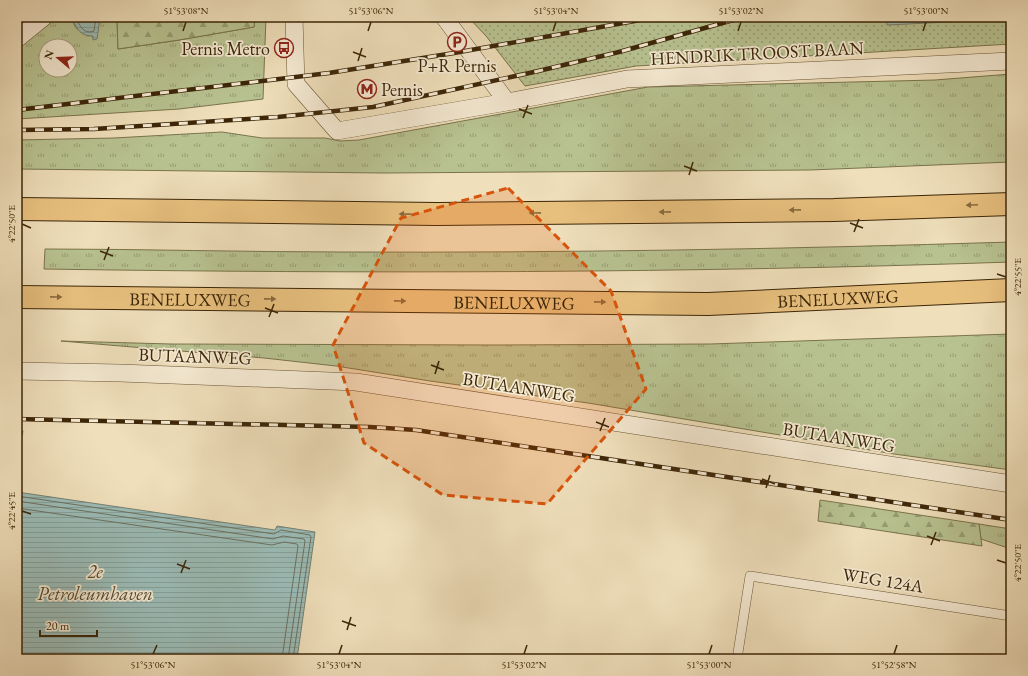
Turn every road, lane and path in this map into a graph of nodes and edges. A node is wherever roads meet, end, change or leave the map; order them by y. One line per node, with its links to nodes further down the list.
1 (44, 17): 4 (street)
2 (294, 17): 6 (street, HENDRIK TROOST BAAN)
3 (444, 17): 6 (street)
4 (17, 39)
5 (1011, 61): 6 (street, HENDRIK TROOST BAAN)
6 (507, 102)
7 (1011, 204): 8 (highway, one-way to 8)
8 (17, 209)
9 (1011, 290): 10 (highway, BENELUXWEG, one-way to 9)
10 (17, 297)
11 (17, 371): 12 (street, BUTAANWEG)
12 (1011, 484)
13 (1011, 616): 14 (lane, WEG 124A)
14 (737, 659)

